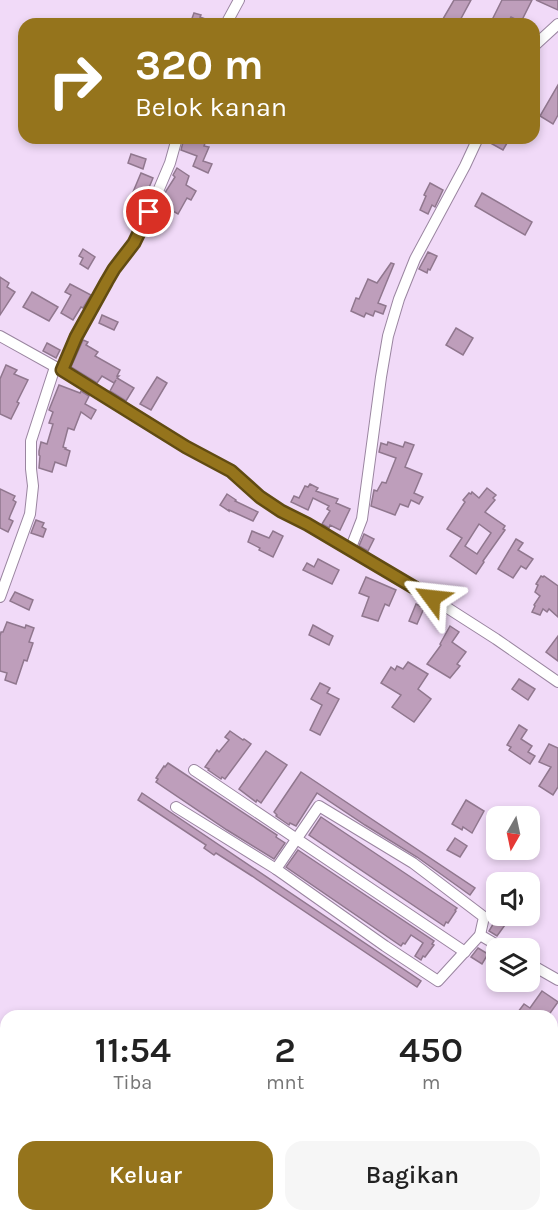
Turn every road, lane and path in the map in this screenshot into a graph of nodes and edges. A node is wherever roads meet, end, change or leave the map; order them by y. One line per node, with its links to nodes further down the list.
1 (239, 0): 2 (street)
2 (229, 18)
3 (558, 24): 4 (street)
4 (540, 40)
5 (175, 144): 8 (street)
6 (475, 144): 9 (street)
7 (0, 336): 8 (street)
8 (58, 369): 9 (street); 10 (street)
9 (350, 550): 11 (street)
10 (0, 597)
11 (558, 682)
12 (194, 770): 14 (street)
13 (176, 807): 15 (street)
14 (296, 839): 15 (street); 16 (street); 18 (street)
15 (276, 869): 18 (street)
16 (480, 935): 17 (street); 18 (street)
17 (486, 939)
18 (465, 952)
19 (540, 970): 20 (street)
20 (558, 980)

